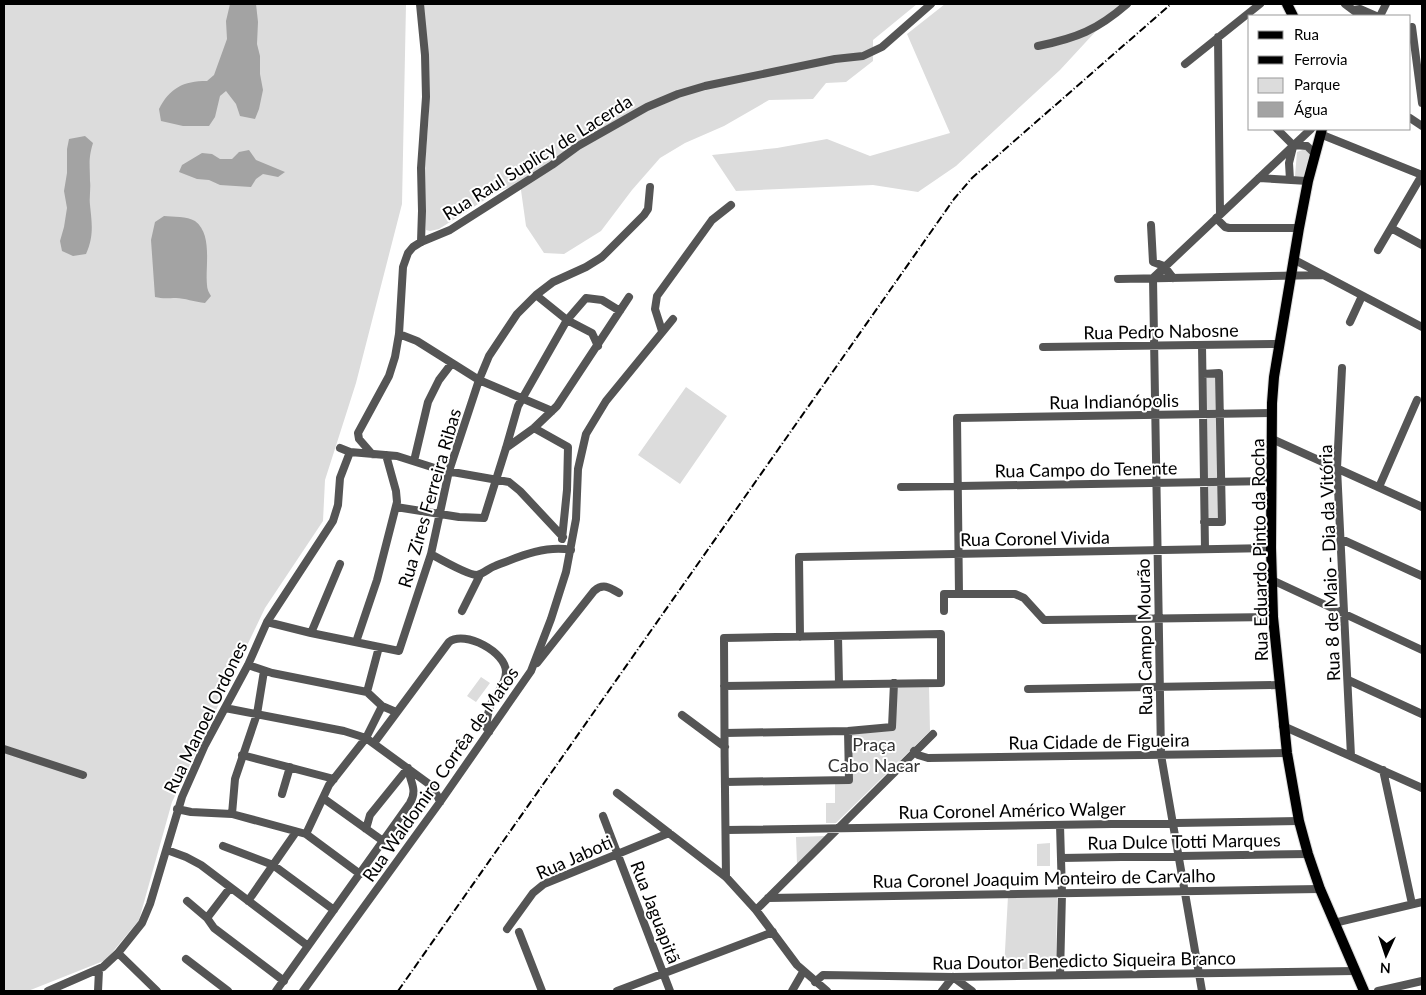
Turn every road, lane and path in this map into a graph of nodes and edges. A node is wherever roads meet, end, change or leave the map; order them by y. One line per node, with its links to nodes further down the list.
1 (420, 4): 32 (street)
2 (931, 4): 32 (street, Rua Raul Suplicy de Lacerda)
3 (1127, 4): 12 (street)
4 (1260, 4): 11 (street)
5 (1346, 4): 6 (street)
6 (1354, 10): 7 (street); 8 (street)
7 (1359, 15)
8 (1374, 15)
9 (1422, 26): 10 (street)
10 (1411, 27): 14 (street)
11 (1218, 38): 13 (street); 28 (street)
12 (1038, 46)
13 (1185, 64)
14 (1422, 103)
15 (1411, 119): 16 (street)
16 (1422, 126)
17 (1278, 130): 20 (street)
18 (1310, 130): 20 (street)
19 (1321, 131): 21 (main road, Rua Eduardo Pinto da Rocha); 22 (street)
20 (1293, 146): 21 (street); 23 (street); 24 (street)
21 (1315, 154): 25 (main road, Rua Eduardo Pinto da Rocha)
22 (1422, 175): 31 (street)
23 (1259, 178): 24 (street); 28 (street)
24 (1290, 180): 25 (street)
25 (1308, 181): 30 (main road, Rua Eduardo Pinto da Rocha)
26 (650, 187): 42 (street, Rua Zires Ferreira Ribas)
27 (731, 206): 50 (street)
28 (1218, 216): 30 (street); 36 (street)
29 (1152, 225): 36 (street)
30 (1299, 228): 35 (main road, Rua Eduardo Pinto da Rocha)
31 (1391, 228): 33 (street); 34 (street)
32 (421, 242): 51 (street)
33 (1422, 245)
34 (1378, 250)
35 (1293, 259): 37 (street); 38 (main road, Rua Eduardo Pinto da Rocha)
36 (1164, 266): 39 (street); 40 (street)
37 (1324, 275): 38 (street); 43 (street)
38 (1290, 277): 40 (street); 52 (main road, Rua Eduardo Pinto da Rocha)
39 (1153, 278): 40 (street); 41 (street); 55 (street, Rua Campo Mourão)
40 (1173, 278)
41 (1118, 279)
42 (536, 295): 47 (street); 60 (street, Rua Zires Ferreira Ribas)
43 (1362, 296): 48 (street); 49 (street)
44 (629, 297): 45 (street)
45 (620, 311): 47 (street); 54 (street)
46 (673, 319): 50 (street, Rua Waldomiro Corrêa de Matos)
47 (567, 320): 54 (street); 61 (street)
48 (1350, 322)
49 (1422, 327)
50 (662, 331): 95 (street, Rua Waldomiro Corrêa de Matos)
51 (399, 334): 57 (street); 73 (street)
52 (1279, 344): 53 (street, Rua Pedro Nabosne); 66 (main road, Rua Eduardo Pinto da Rocha)
53 (1202, 345): 55 (street, Rua Pedro Nabosne); 59 (street)
54 (598, 346): 63 (street)
55 (1154, 346): 56 (street, Rua Pedro Nabosne); 67 (street, Rua Campo Mourão)
56 (1043, 347)
57 (452, 363): 60 (street); 75 (street)
58 (1342, 368): 76 (street, Rua 8 de Maio - Dia da Vitória)
59 (1203, 374): 64 (street); 65 (street)
60 (479, 380): 61 (street); 77 (street, Rua Zires Ferreira Ribas)
61 (522, 397): 63 (street); 71 (street)
62 (1417, 400): 85 (street)
63 (552, 411): 68 (street)
64 (1203, 414): 65 (street, Rua Indianópolis); 67 (street, Rua Indianópolis); 80 (street)
65 (1220, 414): 66 (street, Rua Indianópolis); 81 (street)
66 (1272, 414): 69 (main road, Rua Eduardo Pinto da Rocha)
67 (1155, 415): 82 (street, Rua Campo Mourão); 83 (street, Rua Indianópolis)
68 (534, 428): 71 (street); 90 (street)
69 (1272, 439): 76 (street); 79 (main road, Rua Eduardo Pinto da Rocha)
70 (340, 448): 72 (street)
71 (506, 448): 78 (street)
72 (350, 452): 73 (street); 110 (street, Rua Manoel Ordones)
73 (372, 454): 74 (street)
74 (386, 455): 75 (street); 86 (street)
75 (414, 461): 77 (street)
76 (1337, 468): 85 (street); 91 (street, Rua 8 de Maio - Dia da Vitória)
77 (449, 472): 78 (street); 88 (street, Rua Zires Ferreira Ribas)
78 (496, 480): 88 (street); 90 (street)
79 (1272, 481): 81 (street, Rua Campo do Tenente); 93 (main road, Rua Eduardo Pinto da Rocha)
80 (1204, 482): 81 (street, Rua Campo do Tenente); 82 (street, Rua Campo do Tenente); 89 (street)
81 (1221, 482): 89 (street)
82 (1156, 483): 83 (street, Rua Campo do Tenente); 96 (street, Rua Campo Mourão)
83 (958, 486): 84 (street, Rua Campo do Tenente); 98 (street)
84 (901, 487)
85 (1379, 487): 87 (street)
86 (396, 507): 88 (street); 114 (street)
87 (1422, 507)
88 (439, 514): 97 (street, Rua Zires Ferreira Ribas)
89 (1204, 522): 94 (street)
90 (563, 537): 92 (street)
91 (1341, 539): 101 (street); 107 (street, Rua 8 de Maio - Dia da Vitória)
92 (562, 548): 95 (street); 100 (street)
93 (1271, 548): 94 (street, Rua Coronel Vivida); 102 (main road, Rua Eduardo Pinto da Rocha)
94 (1205, 549): 96 (street, Rua Coronel Vivida)
95 (571, 550): 119 (street, Rua Waldomiro Corrêa de Matos)
96 (1158, 550): 98 (street, Rua Coronel Vivida); 109 (street, Rua Campo Mourão)
97 (430, 554): 100 (street); 115 (street, Rua Zires Ferreira Ribas)
98 (958, 554): 104 (street); 112 (street, Rua Coronel Vivida)
99 (340, 564): 111 (street)
100 (480, 574): 105 (street)
101 (1422, 576)
102 (1272, 580): 107 (street); 108 (main road, Rua Eduardo Pinto da Rocha)
103 (619, 593): 119 (street)
104 (959, 594): 106 (street); 109 (street)
105 (462, 611)
106 (944, 611)
107 (1344, 614): 116 (street); 120 (street, Rua 8 de Maio - Dia da Vitória)
108 (1273, 617): 109 (street); 123 (main road, Rua Eduardo Pinto da Rocha)
109 (1159, 619): 125 (street, Rua Campo Mourão)
110 (267, 622): 111 (street); 117 (street, Rua Manoel Ordones)
111 (311, 633): 114 (street)
112 (800, 636): 113 (street); 124 (street)
113 (838, 636): 121 (street); 122 (street)
114 (356, 642): 115 (street)
115 (379, 647): 127 (street)
116 (1422, 650)
117 (248, 665): 118 (street); 129 (street, Rua Manoel Ordones)
118 (264, 671): 127 (street); 131 (street)
119 (531, 671): 136 (street, Rua Waldomiro Corrêa de Matos)
120 (1348, 680): 132 (street); 147 (street, Rua 8 de Maio - Dia da Vitória)
121 (894, 683): 122 (street); 135 (street)
122 (839, 684): 124 (street)
123 (1279, 685): 125 (street); 134 (main road, Rua Eduardo Pinto da Rocha)
124 (724, 686): 137 (street)
125 (1160, 687): 126 (street); 146 (street, Rua Campo Mourão)
126 (1028, 689)
127 (367, 692): 128 (street)
128 (382, 706): 130 (street); 139 (street)
129 (225, 708): 131 (street); 159 (street, Rua Manoel Ordones)
130 (396, 712): 136 (street); 140 (street)
131 (257, 714): 139 (street); 145 (street)
132 (1422, 714)
133 (682, 715): 141 (street)
134 (1284, 726): 144 (main road, Rua Eduardo Pinto da Rocha); 147 (street)
135 (848, 731): 137 (street); 153 (street)
136 (489, 732): 158 (street, Rua Waldomiro Corrêa de Matos)
137 (724, 733): 141 (street)
138 (933, 734): 143 (street)
139 (366, 738): 140 (street); 152 (street)
140 (374, 743): 149 (street)
141 (725, 747): 153 (street)
142 (4, 749): 151 (street)
143 (914, 752): 146 (street, Rua Cidade de Figueira); 165 (street)
144 (1287, 753): 146 (street, Rua Cidade de Figueira); 162 (main road, Rua Eduardo Pinto da Rocha)
145 (242, 755): 148 (street); 160 (street)
146 (1161, 755): 163 (street, Rua Campo Mourão)
147 (1351, 756): 150 (street)
148 (290, 767): 152 (street); 156 (street)
149 (408, 768): 158 (street); 166 (street); 171 (street)
150 (1383, 770): 154 (street); 189 (street)
151 (83, 775)
152 (334, 779): 157 (street)
153 (725, 782): 167 (street)
154 (1422, 788)
155 (617, 793): 169 (street)
156 (282, 794)
157 (323, 798): 166 (street); 170 (street)
158 (440, 802): 215 (street, Rua Waldomiro Corrêa de Matos)
159 (178, 809): 160 (street); 173 (street, Rua Manoel Ordones)
160 (232, 814): 168 (street)
161 (603, 816): 174 (street, Rua Jaguapitã)
162 (1299, 821): 163 (street, Rua Coronel Américo Walger); 175 (main road, Rua Eduardo Pinto da Rocha)
163 (1173, 823): 164 (street, Rua Coronel Américo Walger); 176 (street, Rua Campo Mourão)
164 (1060, 825): 165 (street, Rua Coronel Américo Walger); 177 (street)
165 (838, 828): 167 (street, Rua Coronel Américo Walger); 185 (street)
166 (366, 829): 171 (street)
167 (726, 830): 180 (street)
168 (296, 832): 170 (street); 178 (street)
169 (669, 833): 174 (street, Rua Jaboti); 180 (street)
170 (306, 834): 179 (street)
171 (383, 841): 179 (street)
172 (223, 846): 178 (street)
173 (167, 850): 181 (street); 198 (street, Rua Manoel Ordones)
174 (617, 853): 194 (street, Rua Jaboti); 203 (street, Rua Jaguapitã)
175 (1308, 854): 176 (street, Rua Dulce Totti Marques); 182 (main road, Rua Eduardo Pinto da Rocha)
176 (1179, 856): 177 (street, Rua Dulce Totti Marques); 183 (street, Rua Campo Mourão)
177 (1061, 858): 184 (street)
178 (273, 865): 187 (street); 190 (street)
179 (360, 874): 190 (street)
180 (726, 877): 191 (street)
181 (230, 888): 187 (street); 192 (street)
182 (1320, 889): 183 (street, Rua Coronel Joaquim Monteiro de Carvalho); 193 (main road, Rua Eduardo Pinto da Rocha)
183 (1185, 891): 184 (street, Rua Coronel Joaquim Monteiro de Carvalho); 204 (street, Rua Campo Mourão)
184 (1062, 893): 185 (street, Rua Coronel Joaquim Monteiro de Carvalho); 205 (street)
185 (768, 898): 191 (street)
186 (187, 901): 192 (street)
187 (248, 901): 197 (street)
188 (1422, 902): 189 (street)
189 (1412, 904): 193 (street)
190 (334, 910): 197 (street)
191 (756, 910): 196 (street)
192 (207, 918): 207 (street)
193 (1334, 922): 202 (main road, Rua Eduardo Pinto da Rocha)
194 (507, 929)
195 (519, 932): 216 (street)
196 (773, 932): 201 (street); 203 (street)
197 (308, 946): 207 (street)
198 (118, 953): 200 (street, Rua Manoel Ordones); 212 (street)
199 (186, 959): 213 (street)
200 (99, 970): 210 (street, Rua Manoel Ordones); 211 (street)
201 (803, 972): 209 (street); 219 (street)
202 (1355, 972): 204 (street, Rua Doutor Benedicto Siqueira Branco); 224 (main road, Rua Eduardo Pinto da Rocha)
203 (664, 974): 217 (street); 218 (street, Rua Jaguapitã)
204 (1199, 974): 205 (street, Rua Doutor Benedicto Siqueira Branco); 223 (street, Rua Campo Mourão)
205 (1060, 975): 206 (street, Rua Doutor Benedicto Siqueira Branco)
206 (953, 977): 209 (street, Rua Doutor Benedicto Siqueira Branco); 221 (street); 222 (street)
207 (284, 981): 214 (street)
208 (1422, 981): 225 (street)
209 (814, 982): 220 (street)
210 (48, 991)
211 (98, 991)
212 (157, 991)
213 (228, 991)
214 (276, 991)
215 (303, 991)
216 (542, 991)
217 (617, 991)
218 (670, 991)
219 (792, 991)
220 (827, 991)
221 (942, 991)
222 (972, 991)
223 (1202, 991)
224 (1364, 991)
225 (1378, 991)

